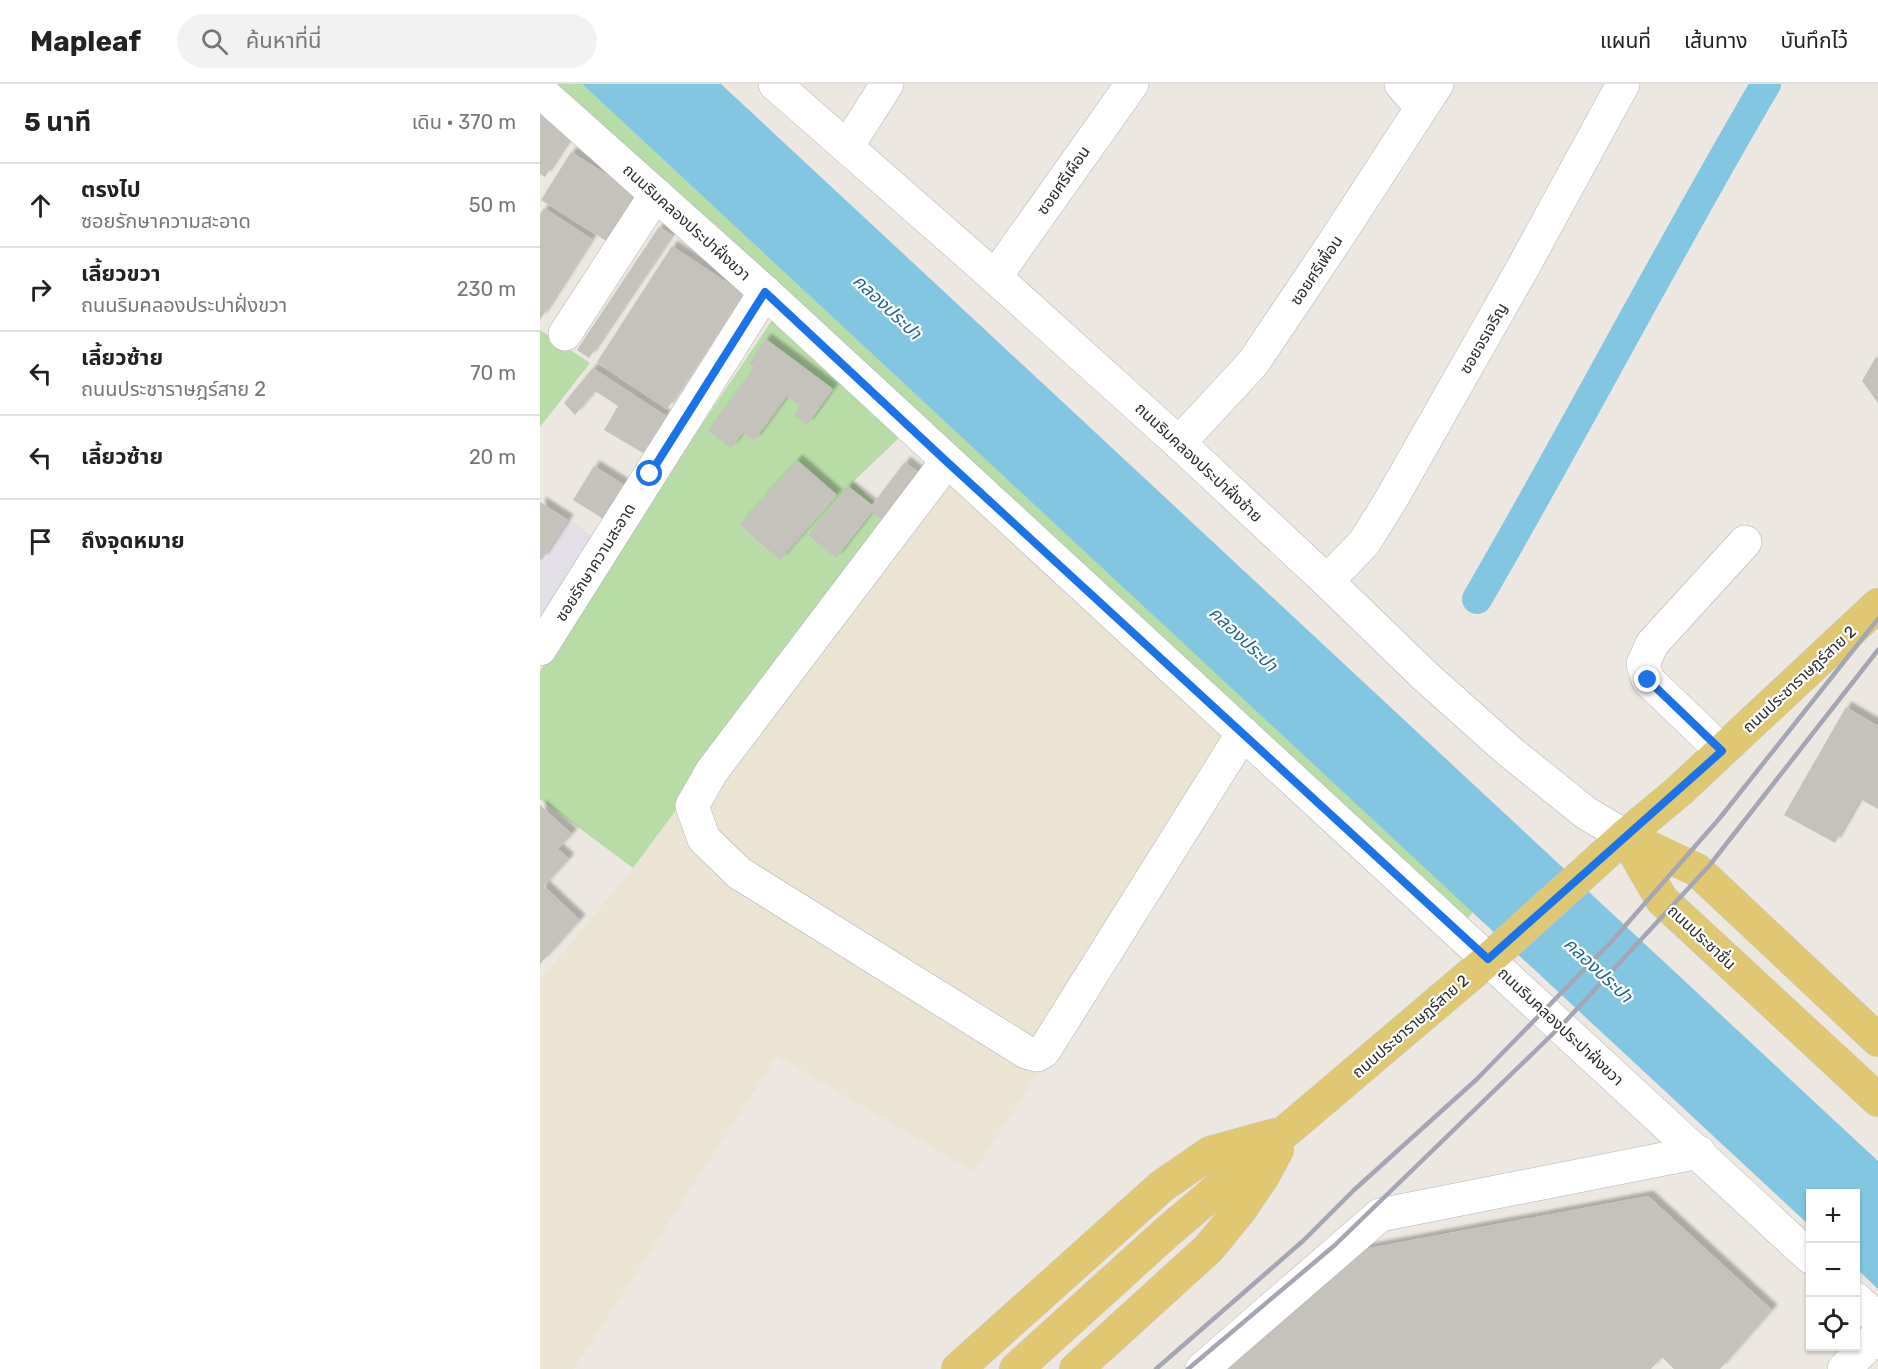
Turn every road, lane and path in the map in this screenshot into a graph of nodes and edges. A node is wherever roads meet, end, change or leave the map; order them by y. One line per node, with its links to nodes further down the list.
1 (775, 84): 7 (street, ถนนริมคลองประปาฝั่งซ้าย)
2 (887, 84): 7 (street)
3 (1132, 84): 9 (street, ซอยศรีเผือน)
4 (1623, 84): 15 (street, ซอยจรเจริญ)
5 (540, 91): 8 (street, ถนนริมคลองประปาฝั่งขวา)
6 (1420, 92): 12 (street, ซอยศรีเพื่อน)
7 (847, 147): 9 (street, ถนนริมคลองประปาฝั่งซ้าย)
8 (656, 194): 10 (street, ถนนริมคลองประปาฝั่งขวา); 11 (street)
9 (995, 277): 12 (street, ถนนริมคลองประปาฝั่งซ้าย)
10 (765, 292): 13 (street, ถนนริมคลองประปาฝั่งขวา); 17 (street, ซอยรักษาความสะอาด)
11 (565, 334)
12 (1179, 443): 15 (street, ถนนริมคลองประปาฝั่งซ้าย)
13 (946, 461): 18 (street, ถนนริมคลองประปาฝั่งขวา); 18 (street)
14 (1745, 542): 19 (street)
15 (1327, 581): 20 (street, ถนนริมคลองประปาฝั่งซ้าย)
16 (1878, 605): 19 (main road, ถนนประชาราษฎร์สาย 2)
17 (540, 649)
18 (1243, 733): 21 (street, ถนนริมคลองประปาฝั่งขวา)
19 (1722, 751): 20 (main road, ถนนประชาราษฎร์สาย 2)
20 (1625, 836): 21 (main road, ถนนประชาราษฎร์สาย 2); 22 (main road); 23 (main road, ถนนประชาชื่น)
21 (1493, 954): 24 (main road, ถนนประชาราษฎร์สาย 2); 25 (street, ถนนริมคลองประปาฝั่งขวา)
22 (1878, 1040)
23 (1878, 1100)
24 (1286, 1132): 30 (main road); 31 (main road, ถนนประชาราษฎร์สาย 2); 32 (main road)
25 (1699, 1152): 26 (street, ถนนริมคลองประปาฝั่งขวา); 33 (street)
26 (1806, 1253)
27 (1860, 1303): 28 (street)
28 (1878, 1320)
29 (1878, 1335): 34 (street)
30 (958, 1369)
31 (1016, 1369)
32 (1076, 1369)
33 (1202, 1369)
34 (1844, 1369)

